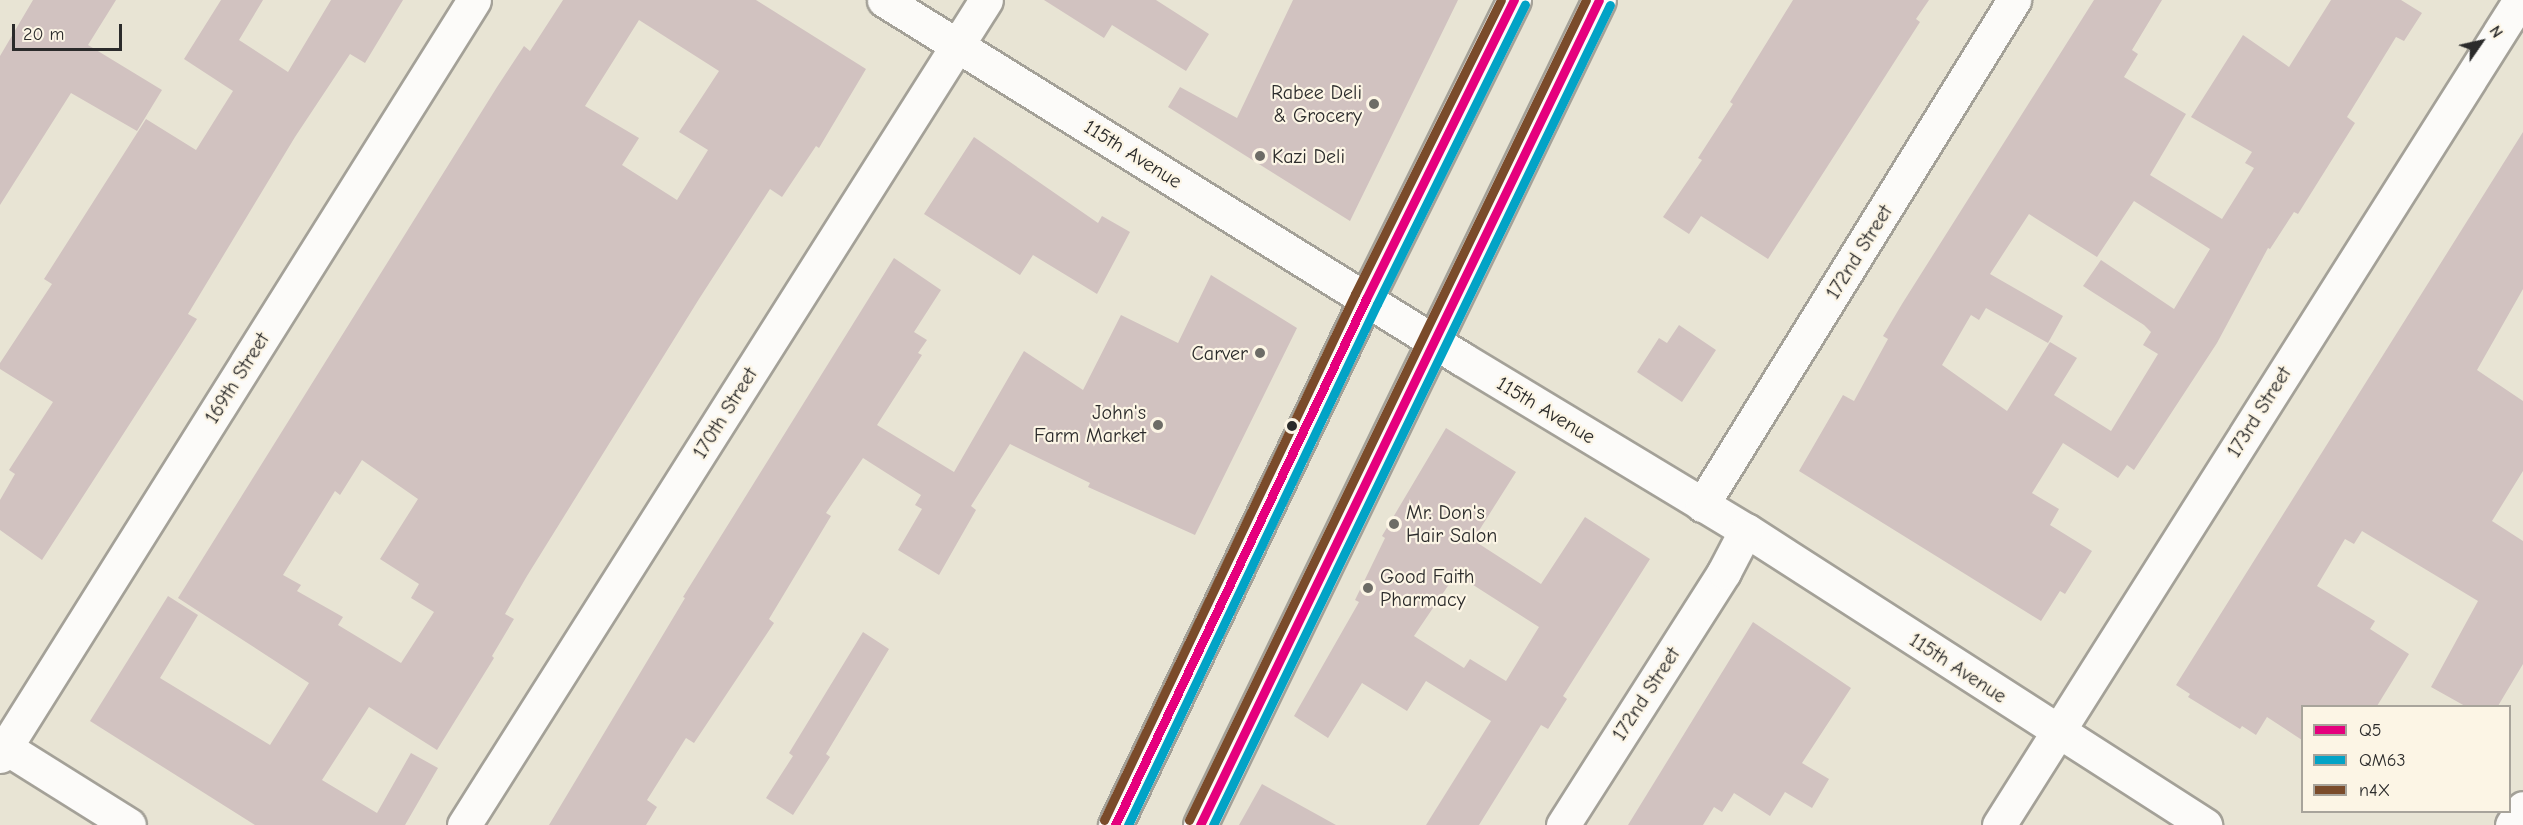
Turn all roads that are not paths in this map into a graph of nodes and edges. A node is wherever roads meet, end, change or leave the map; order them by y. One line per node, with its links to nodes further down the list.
1 (474, 0): 14 (street, 169th Street)
2 (884, 0): 8 (street, 115th Avenue)
3 (986, 0): 8 (street, 170th Street)
4 (1514, 0): 9 (street)
5 (1599, 0): 10 (street)
6 (2014, 0): 11 (street, 172nd Street)
7 (2520, 0): 13 (street, 173rd Street)
8 (958, 46): 9 (street, 115th Avenue); 17 (street, 170th Street)
9 (1366, 299): 10 (street, 115th Avenue); 18 (street)
10 (1433, 341): 11 (street, 115th Avenue); 19 (street)
11 (1702, 505): 12 (street, 115th Avenue)
12 (1746, 530): 13 (street, 115th Avenue); 20 (street, 172nd Street)
13 (2057, 732): 21 (street, 173rd Street); 22 (street, 115th Avenue)
14 (2, 750): 16 (street)
15 (2523, 808): 23 (street)
16 (129, 825)
17 (464, 825)
18 (1115, 825)
19 (1200, 825)
20 (1563, 825)
21 (1999, 825)
22 (2205, 825)
23 (2512, 825)

